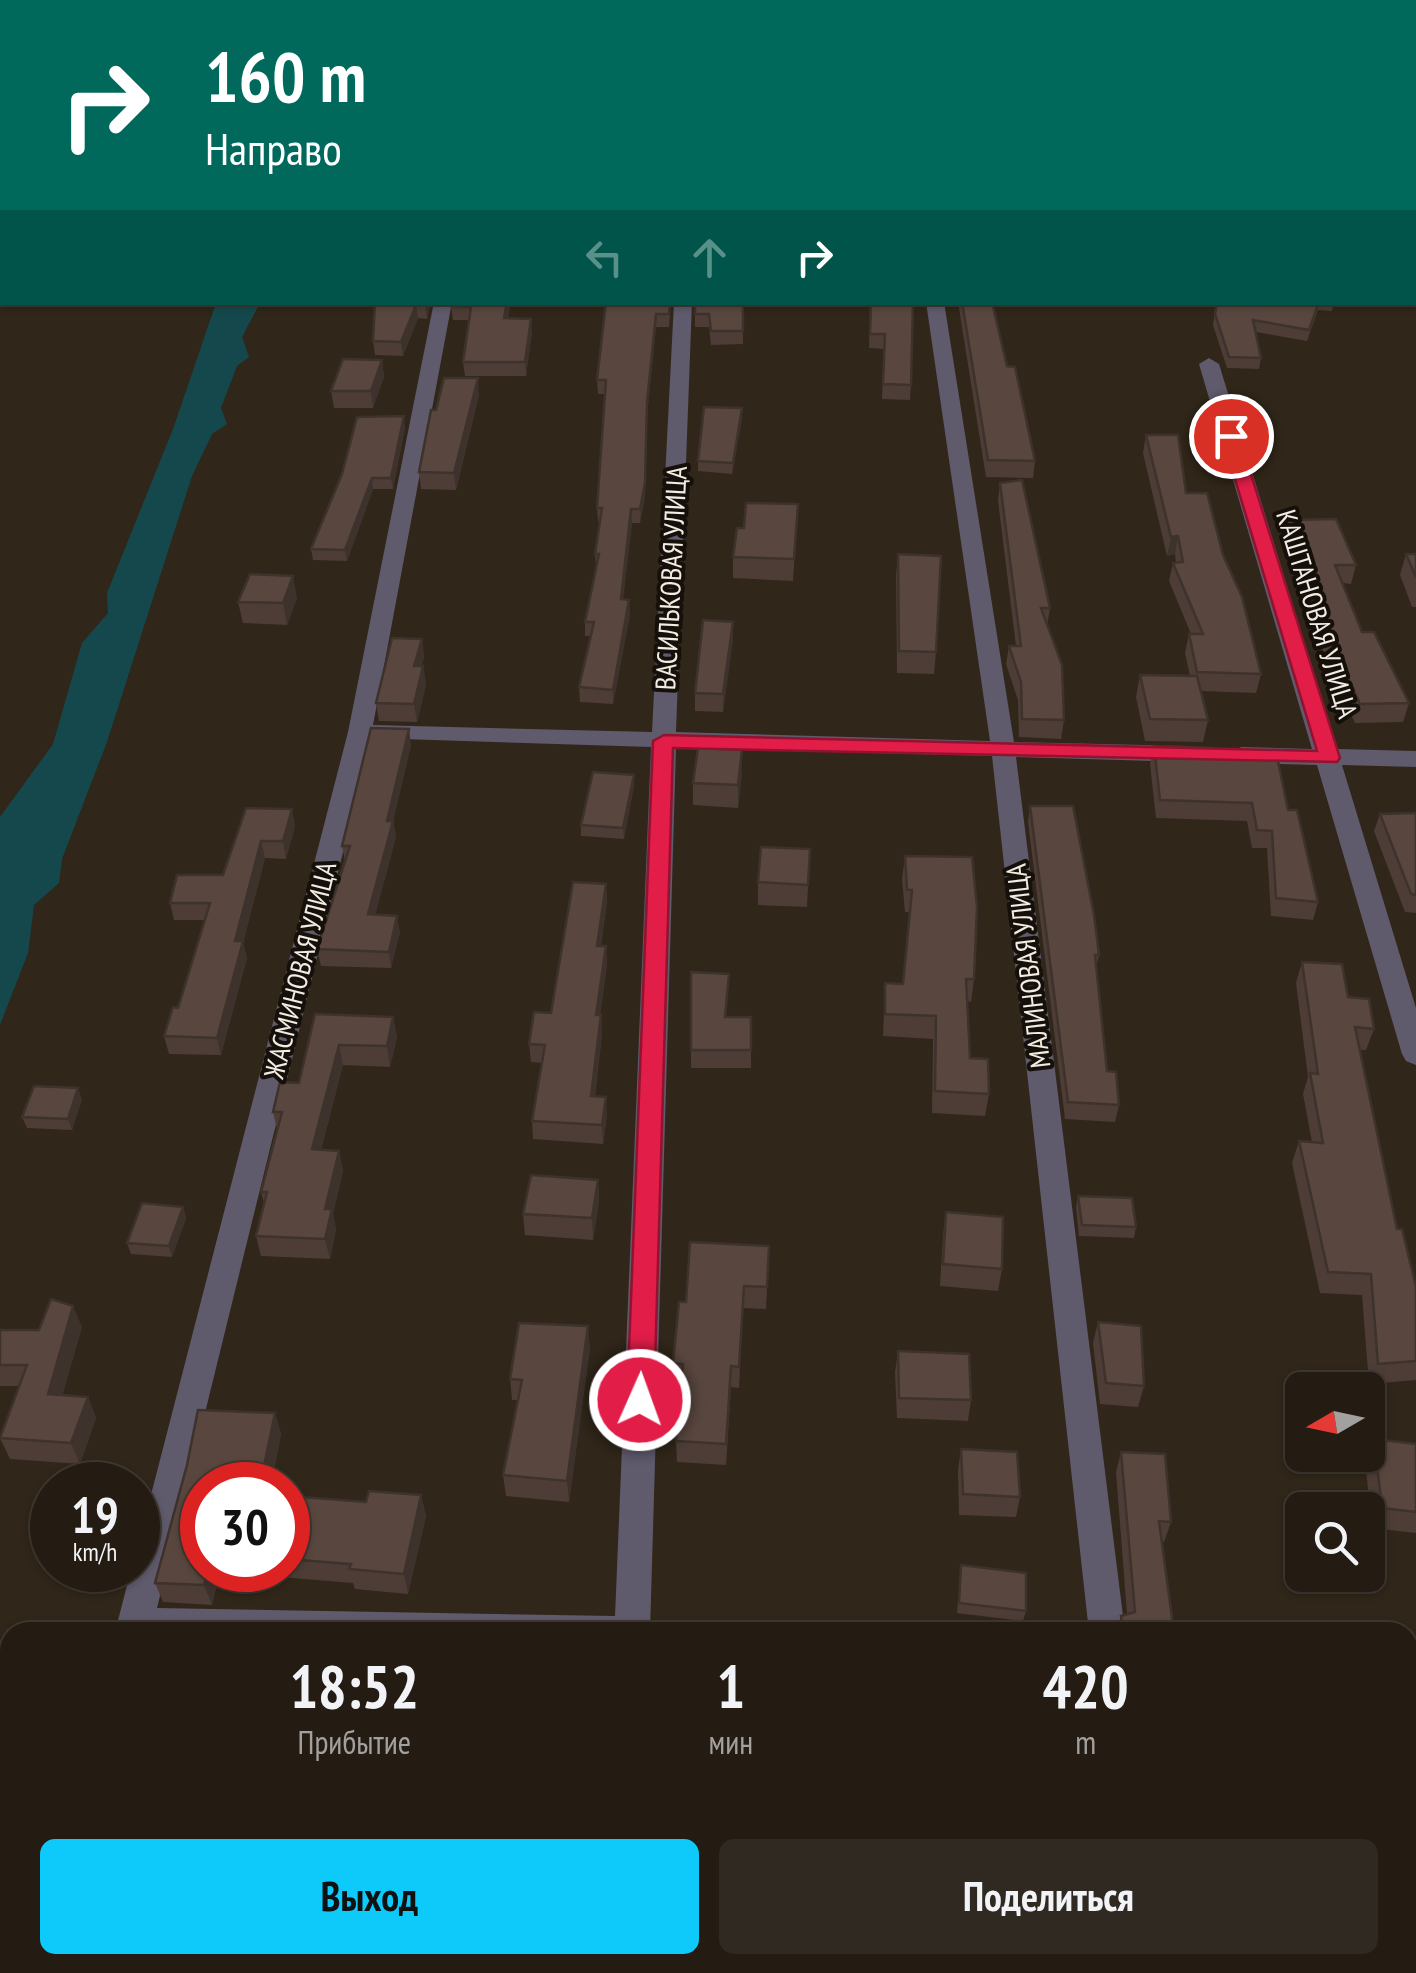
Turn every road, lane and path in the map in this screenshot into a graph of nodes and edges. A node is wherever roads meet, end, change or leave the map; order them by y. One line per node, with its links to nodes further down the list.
1 (442, 305): 5 (street, ЖАСМИНОВАЯ УЛИЦА)
2 (683, 305): 6 (street, ВАСИЛЬКОВАЯ УЛИЦА)
3 (935, 305): 7 (street, МАЛИНОВАЯ УЛИЦА)
4 (1209, 364): 8 (street, КАШТАНОВАЯ УЛИЦА)
5 (360, 732): 6 (street); 11 (street, ЖАСМИНОВАЯ УЛИЦА)
6 (664, 741): 7 (street); 12 (street, ВАСИЛЬКОВАЯ УЛИЦА)
7 (1002, 750): 8 (street); 13 (street, МАЛИНОВАЯ УЛИЦА)
8 (1330, 758): 9 (street); 10 (street, КАШТАНОВАЯ УЛИЦА)
9 (1416, 760)
10 (1416, 1054)
11 (136, 1622)
12 (632, 1622)
13 (1106, 1622)

